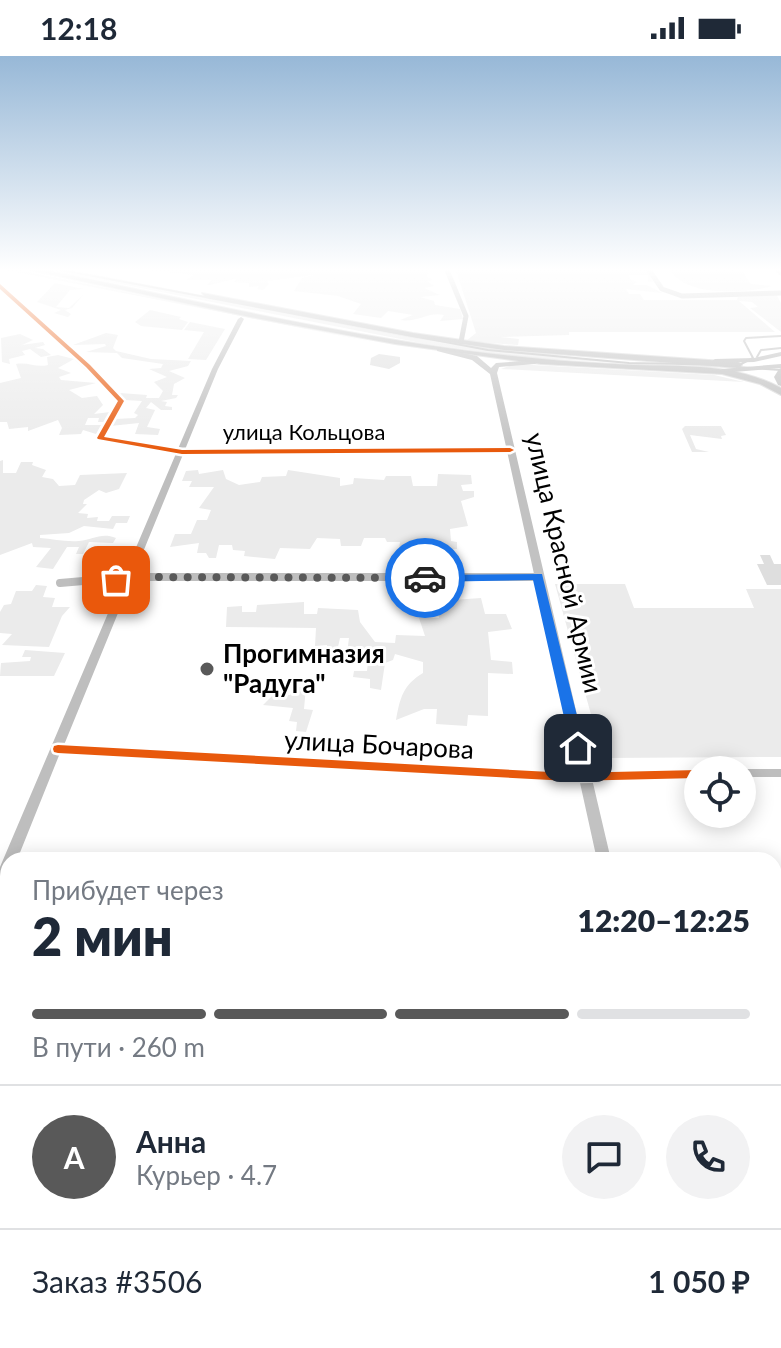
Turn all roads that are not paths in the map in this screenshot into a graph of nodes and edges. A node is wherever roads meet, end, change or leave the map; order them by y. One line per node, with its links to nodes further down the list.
1 (48, 330): 21 (street, улица Кольцова)
2 (235, 330): 21 (street)
3 (339, 330): 7 (main road)
4 (399, 330): 6 (main road)
5 (466, 330): 6 (street)
6 (461, 342): 12 (main road)
7 (439, 350): 11 (main road); 17 (main road)
8 (781, 354): 10 (street)
9 (715, 361): 10 (street); 13 (main road); 15 (main road)
10 (726, 361): 14 (street)
11 (537, 362): 12 (main road); 17 (main road)
12 (603, 362): 13 (main road)
13 (651, 364): 16 (main road)
14 (781, 366): 15 (street); 18 (street)
15 (755, 370): 16 (street); 18 (main road)
16 (722, 371): 19 (main road)
17 (493, 373): 20 (main road, улица Красной Армии)
18 (780, 384)
19 (781, 392)
20 (510, 450): 21 (street, улица Кольцова); 23 (main road, улица Красной Армии)
21 (182, 452): 22 (street)
22 (130, 577): 23 (street); 24 (street); 25 (street)
23 (538, 577): 29 (main road, улица Красной Армии)
24 (60, 583)
25 (58, 749): 29 (street, улица Бочарова); 30 (street)
26 (756, 773): 27 (street)
27 (781, 773)
28 (684, 774): 29 (street, улица Бочарова)
29 (585, 776): 31 (main road, улица Красной Армии)
30 (10, 852)
31 (602, 852)

